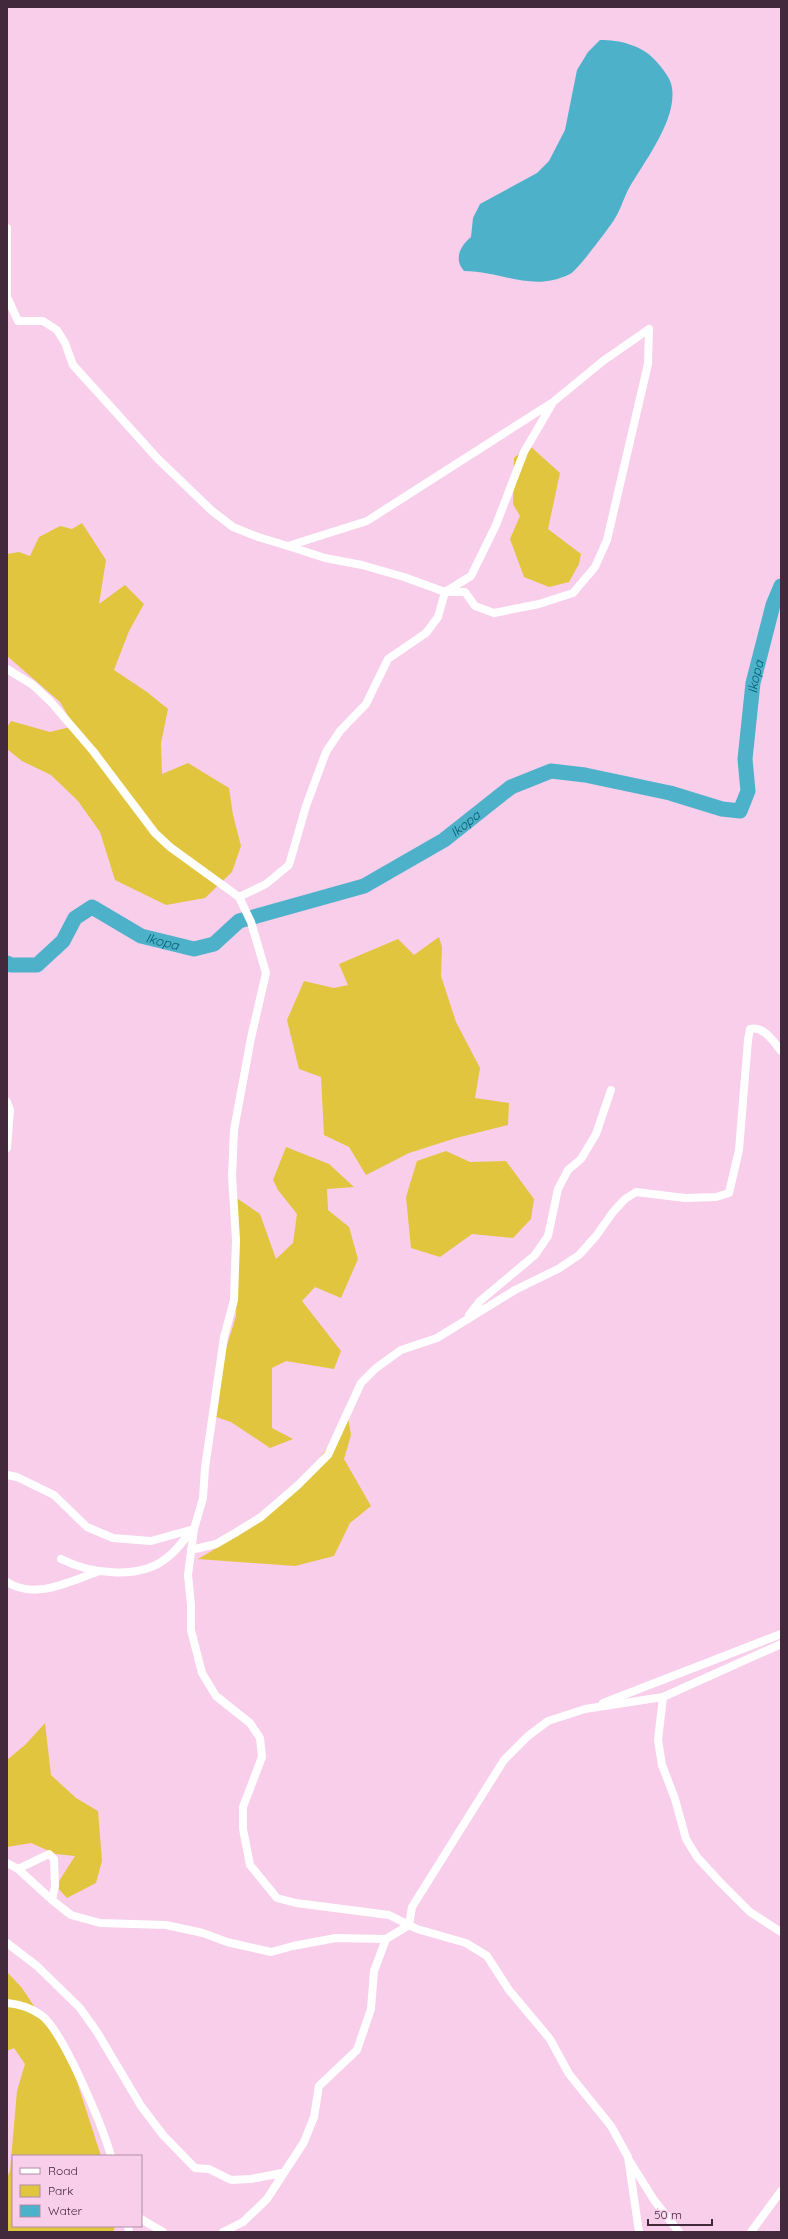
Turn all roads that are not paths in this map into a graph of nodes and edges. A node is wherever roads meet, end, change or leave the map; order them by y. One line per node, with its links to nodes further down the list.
1 (7, 228): 2 (street)
2 (8, 301): 4 (street)
3 (553, 402): 4 (street); 5 (street); 5 (street)
4 (288, 546): 5 (street)
5 (445, 592): 7 (street)
6 (7, 669): 7 (street)
7 (239, 897): 14 (street)
8 (781, 1051): 12 (street)
9 (611, 1090): 12 (street)
10 (7, 1102): 11 (street)
11 (7, 1148)
12 (464, 1321): 15 (street)
13 (7, 1475): 14 (street)
14 (194, 1529): 15 (street); 17 (street)
15 (191, 1550): 27 (street)
16 (62, 1558): 17 (street)
17 (98, 1572): 18 (street)
18 (7, 1582)
19 (781, 1634): 22 (street)
20 (781, 1644): 21 (street)
21 (663, 1697): 22 (street); 26 (street)
22 (585, 1709): 27 (street)
23 (7, 1863): 24 (street)
24 (18, 1869): 25 (street); 25 (street)
25 (52, 1900): 30 (street)
26 (768, 1923): 28 (street); 29 (street)
27 (409, 1925): 30 (street); 34 (street)
28 (781, 1928)
29 (781, 1932)
30 (386, 1939): 35 (street)
31 (7, 1943): 35 (street)
32 (7, 2003): 33 (street)
33 (111, 2155)
34 (628, 2158): 42 (street); 43 (street)
35 (282, 2173): 38 (street)
36 (781, 2191): 44 (street)
37 (142, 2220): 39 (street)
38 (243, 2222): 40 (street); 41 (street)
39 (164, 2232)
40 (223, 2232)
41 (238, 2232)
42 (639, 2232)
43 (679, 2232)
44 (750, 2232)

